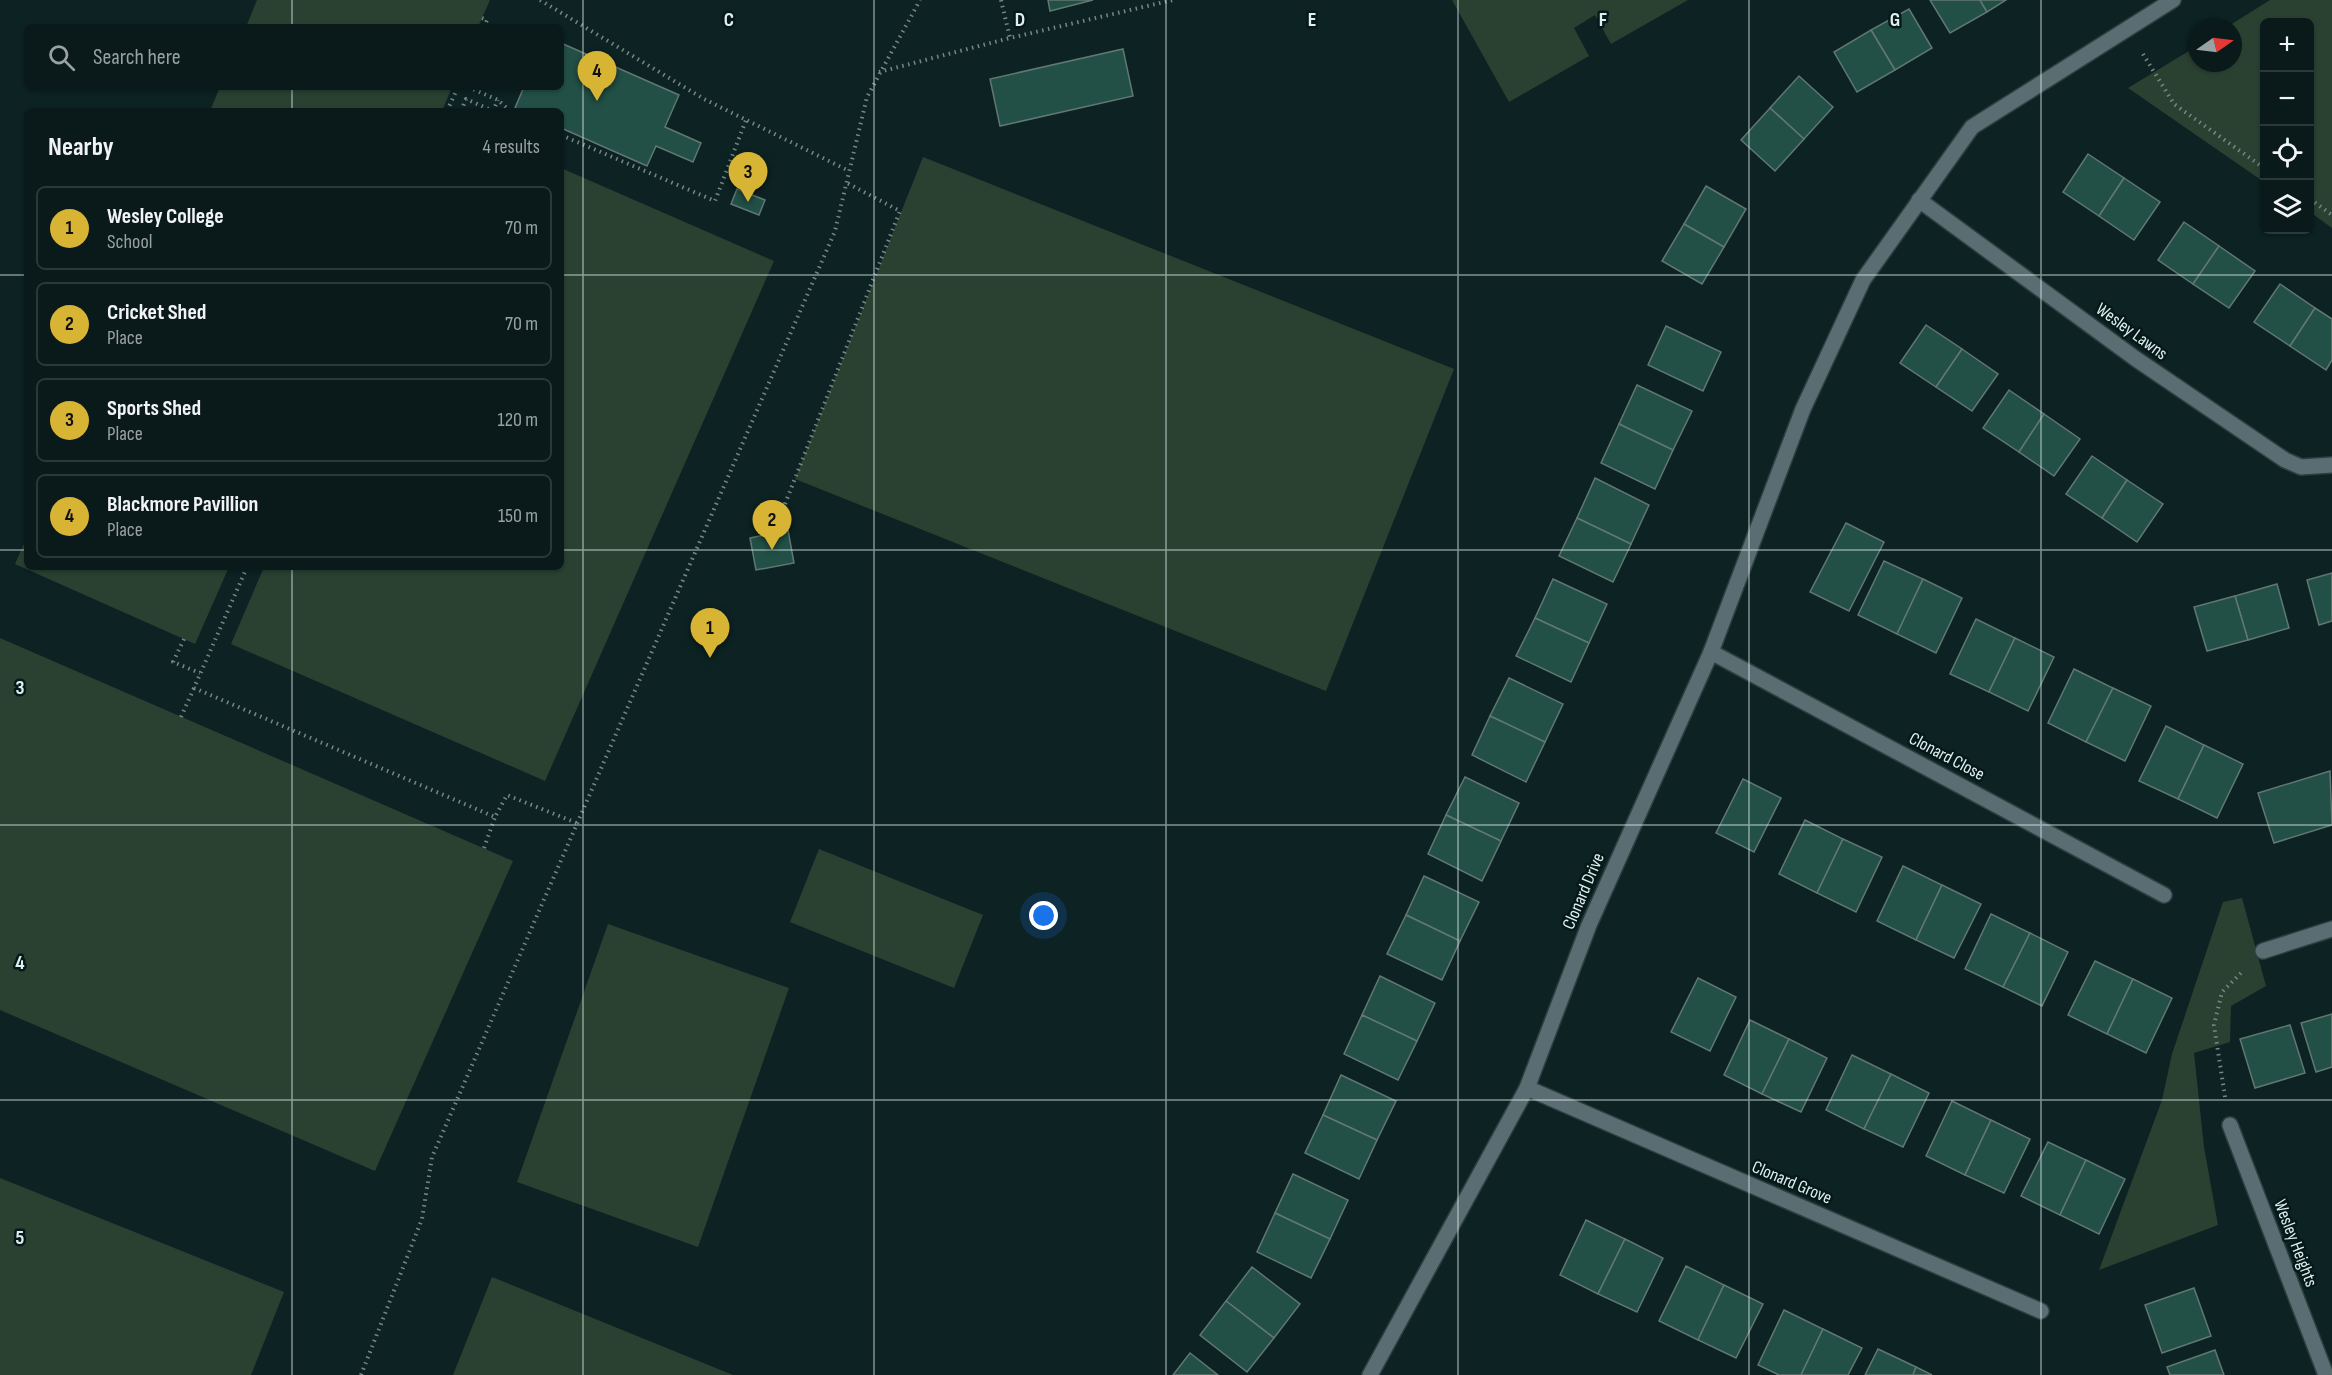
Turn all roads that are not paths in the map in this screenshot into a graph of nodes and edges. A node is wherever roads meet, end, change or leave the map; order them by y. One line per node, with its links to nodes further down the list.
1 (2173, 0): 2 (street)
2 (1919, 200): 3 (street, Wesley Lawns); 4 (street, Clonard Drive)
3 (2332, 465)
4 (1711, 651): 5 (street, Clonard Close); 8 (street, Clonard Drive)
5 (2164, 896)
6 (2332, 929): 7 (street)
7 (2263, 951)
8 (1527, 1088): 10 (street, Clonard Grove); 11 (street, Clonard Drive)
9 (2230, 1125): 12 (street, Wesley Heights)
10 (2041, 1311)
11 (1370, 1375)
12 (2326, 1375)

